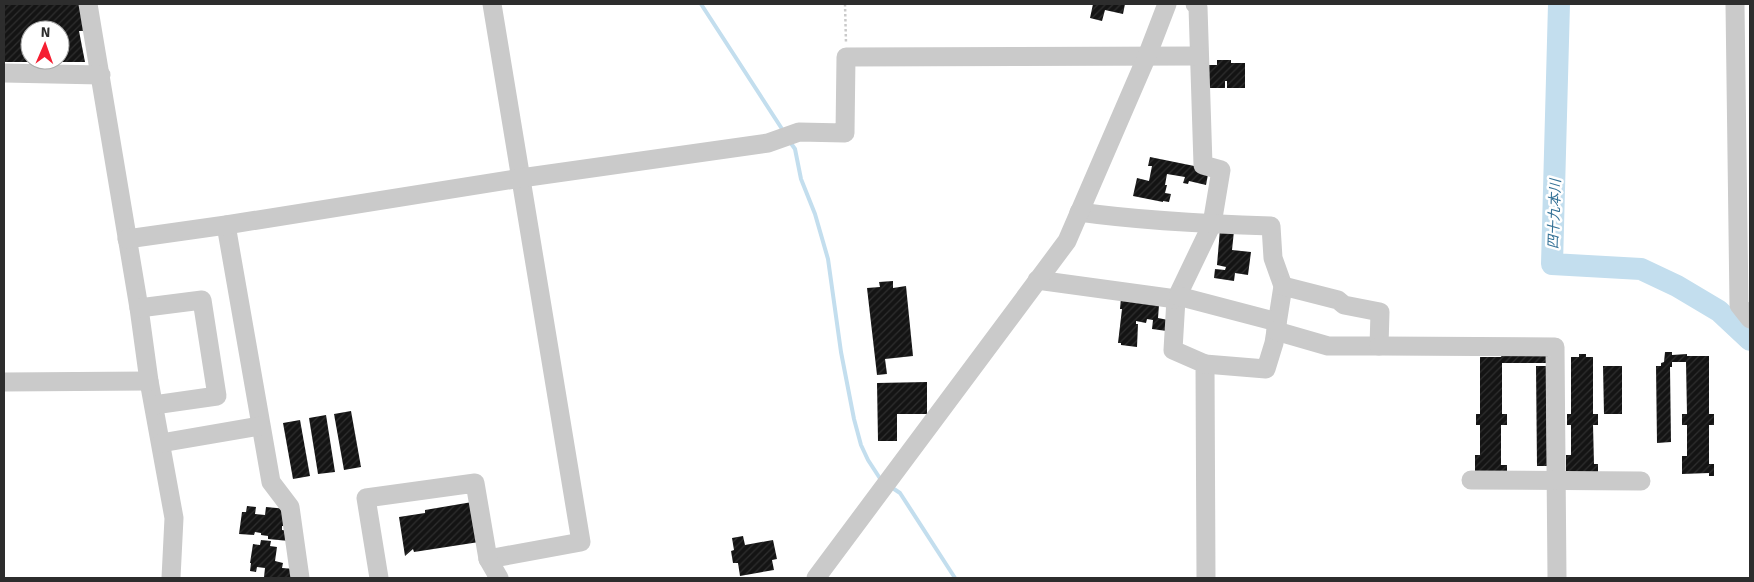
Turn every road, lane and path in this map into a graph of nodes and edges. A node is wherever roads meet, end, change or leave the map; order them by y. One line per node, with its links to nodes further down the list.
1 (88, 4): 11 (street)
2 (492, 4): 12 (street)
3 (846, 4): 9 (path)
4 (1167, 4): 7 (street)
5 (1196, 4): 8 (street)
6 (1735, 4): 21 (street)
7 (1148, 56): 8 (street); 9 (street); 13 (street)
8 (1199, 56): 14 (street)
9 (846, 57): 12 (street)
10 (4, 72): 11 (street)
11 (101, 75): 16 (street)
12 (520, 178): 15 (street); 33 (street)
13 (1079, 212): 14 (street); 17 (street)
14 (1212, 224): 18 (street); 19 (street)
15 (226, 225): 16 (street); 28 (street)
16 (127, 239): 20 (street)
17 (1037, 280): 19 (street); 38 (street)
18 (1283, 286): 22 (street); 23 (street)
19 (1177, 298): 22 (street); 24 (street)
20 (139, 308): 25 (street); 27 (street)
21 (1750, 318)
22 (1277, 327): 23 (street); 24 (street)
23 (1379, 346): 31 (street)
24 (1205, 364): 39 (street)
25 (150, 381): 26 (street); 27 (street)
26 (4, 382)
27 (154, 405): 29 (street)
28 (260, 426): 29 (street); 35 (street)
29 (161, 443): 34 (street)
30 (1471, 480): 31 (street)
31 (1555, 480): 32 (street); 40 (street)
32 (1641, 481)
33 (488, 559): 36 (street); 37 (street)
34 (171, 578)
35 (300, 578)
36 (379, 578)
37 (499, 578)
38 (816, 578)
39 (1206, 578)
40 (1557, 578)

